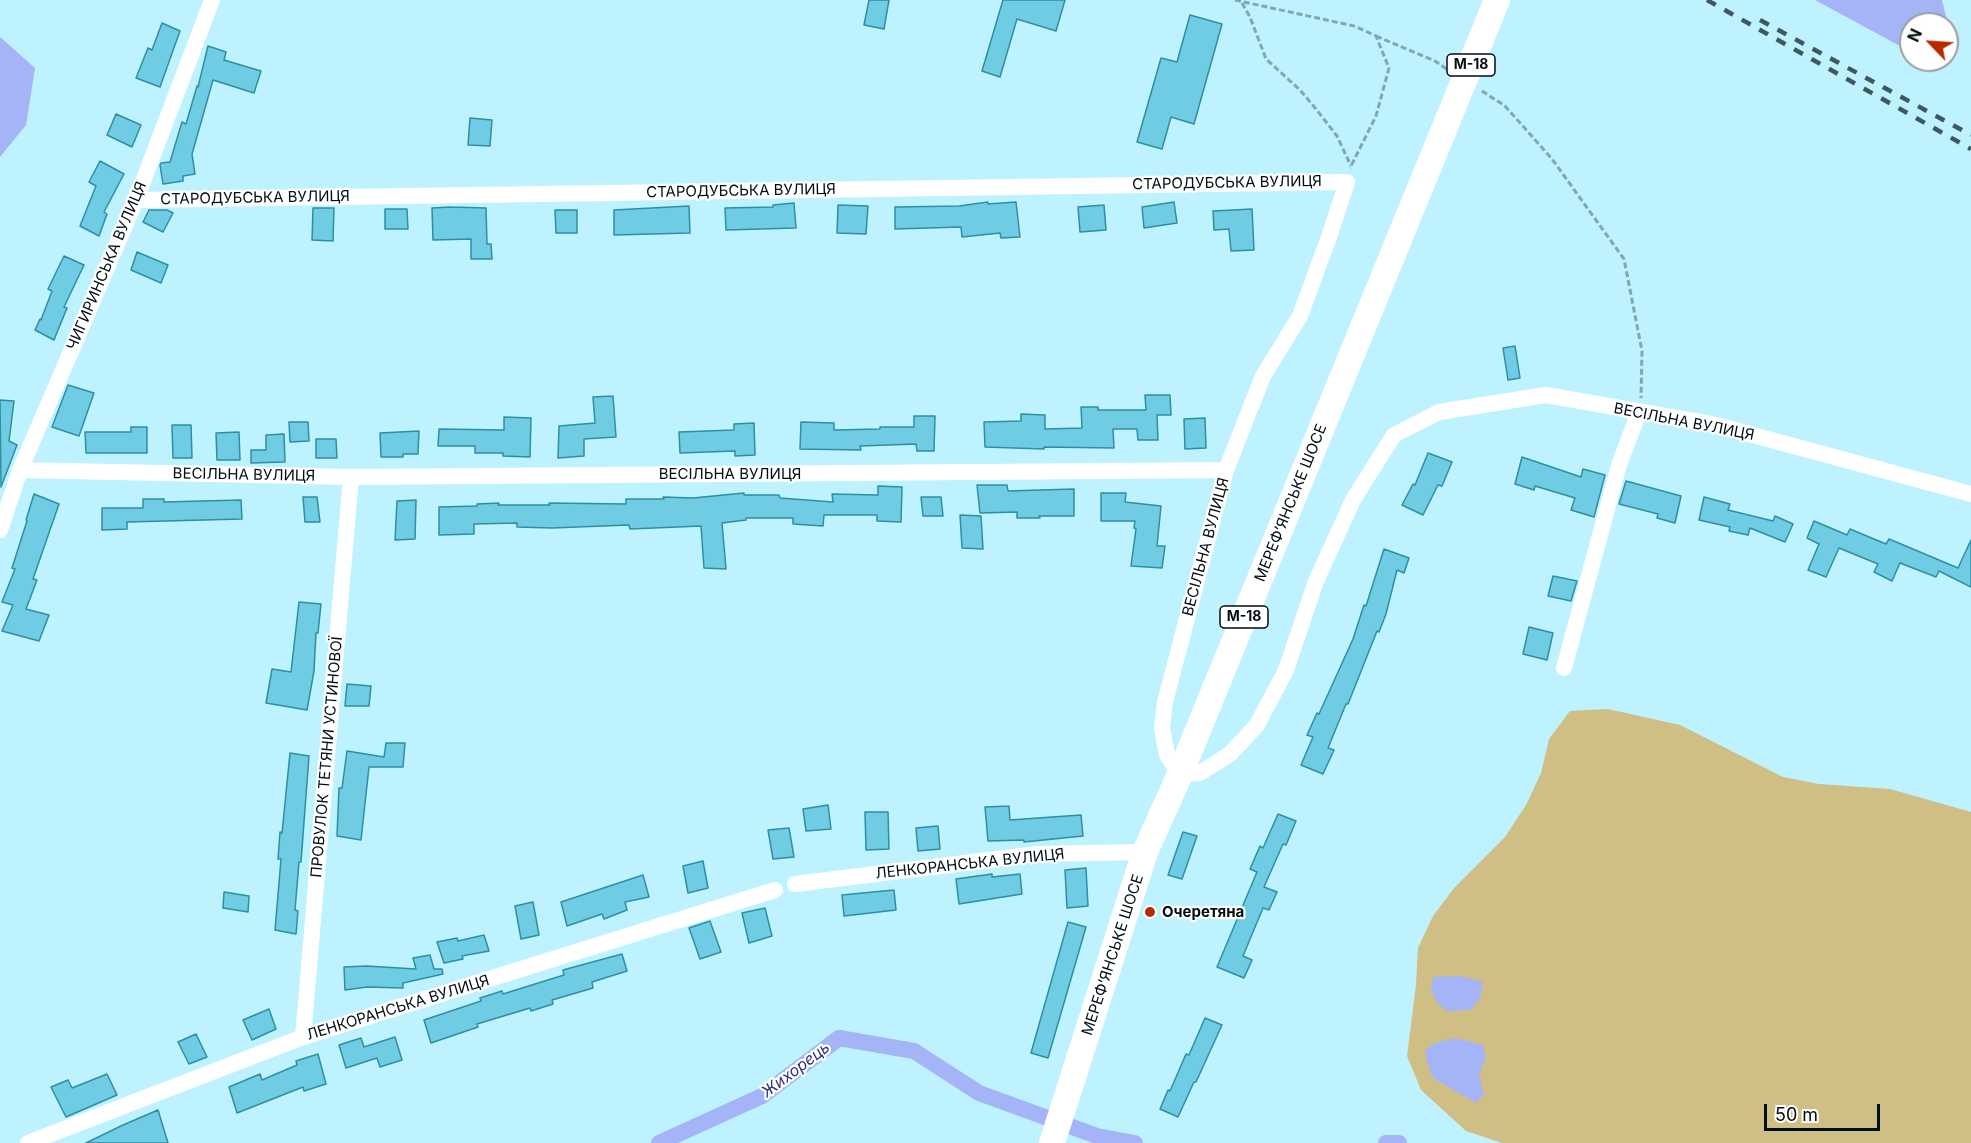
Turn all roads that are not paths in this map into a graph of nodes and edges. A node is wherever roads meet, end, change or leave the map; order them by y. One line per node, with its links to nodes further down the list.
1 (212, 0): 3 (street, ЧИГИРИНСЬКА ВУЛИЦЯ)
2 (1497, 0): 11 (highway, МЕРЕФ’ЯНСЬКЕ ШОСЕ / М-18)
3 (136, 200): 5 (street, ЧИГИРИНСЬКА ВУЛИЦЯ); 6 (street, СТАРОДУБСЬКА ВУЛИЦЯ)
4 (1639, 412): 8 (street, ВЕСІЛЬНА ВУЛИЦЯ); 10 (street); 11 (street, ВЕСІЛЬНА ВУЛИЦЯ)
5 (20, 470): 7 (street, ВЕСІЛЬНА ВУЛИЦЯ); 9 (street, ЧИГИРИНСЬКА ВУЛИЦЯ)
6 (1226, 470): 7 (street, ВЕСІЛЬНА ВУЛИЦЯ); 11 (street, ВЕСІЛЬНА ВУЛИЦЯ)
7 (351, 477): 15 (street, ПРОВУЛОК ТЕТЯНИ УСТИНОВОЇ)
8 (1971, 494)
9 (0, 530)
10 (1564, 668)
11 (1180, 774): 12 (highway, МЕРЕФ’ЯНСЬКЕ ШОСЕ / М-18)
12 (1146, 852): 13 (street, ЛЕНКОРАНСЬКА ВУЛИЦЯ); 16 (highway, МЕРЕФ’ЯНСЬКЕ ШОСЕ / М-18)
13 (795, 884)
14 (775, 890): 15 (street, ЛЕНКОРАНСЬКА ВУЛИЦЯ)
15 (303, 1037): 17 (street, ЛЕНКОРАНСЬКА ВУЛИЦЯ)
16 (1056, 1130)
17 (28, 1143)

